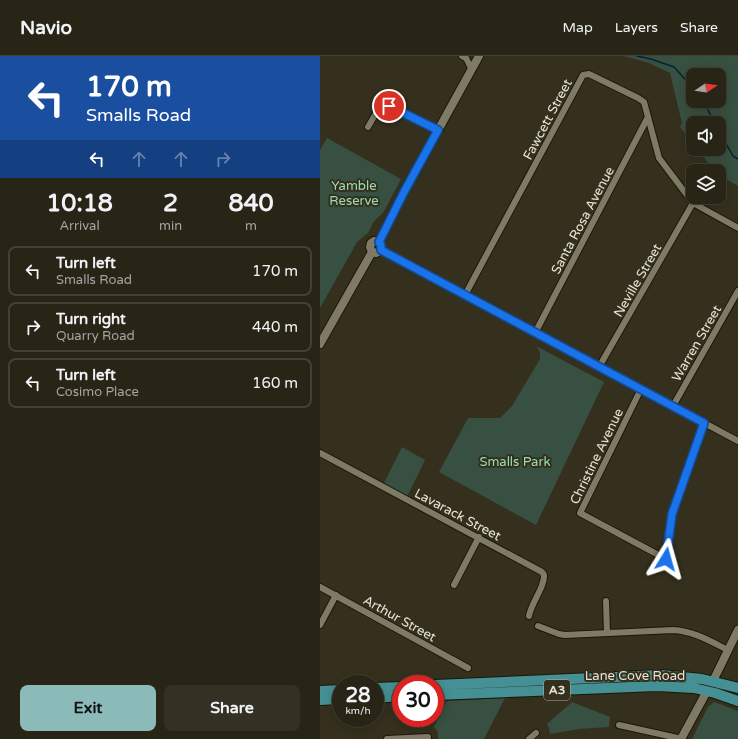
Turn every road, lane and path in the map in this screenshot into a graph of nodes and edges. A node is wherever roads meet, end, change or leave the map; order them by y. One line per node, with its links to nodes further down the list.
1 (479, 56): 3 (street)
2 (464, 57): 3 (street)
3 (472, 70): 6 (street)
4 (648, 117): 7 (street, Fawcett Street); 13 (street, Fawcett Street); 14 (street, Santa Rosa Avenue)
5 (368, 127): 6 (street)
6 (438, 130): 11 (street)
7 (686, 194)
8 (692, 204): 16 (street, Neville Street)
9 (695, 204): 10 (street, Fawcett Street)
10 (738, 228)
11 (377, 248): 13 (street); 15 (street)
12 (738, 291): 18 (street, Warren Street)
13 (465, 296): 14 (street)
14 (535, 332): 16 (street)
15 (320, 344)
16 (599, 367): 17 (street)
17 (641, 389): 18 (street); 19 (street, Christine Avenue)
18 (673, 406): 19 (street)
19 (704, 423): 20 (street)
20 (738, 441)
21 (320, 453): 22 (street, Lavarack Street)
22 (479, 537): 23 (street); 27 (street, Lavarack Street)
23 (454, 585)
24 (320, 587): 25 (street, Arthur Street)
25 (336, 595): 28 (street); 33 (street, Arthur Street)
26 (606, 601): 31 (street)
27 (529, 616)
28 (320, 625)
29 (538, 626): 31 (street)
30 (738, 630): 32 (street)
31 (607, 633): 32 (street)
32 (728, 650): 34 (street)
33 (468, 668)
34 (713, 681): 35 (highway, Lane Cove Road / A3); 36 (highway, Lane Cove Road / A3); 39 (highway)
35 (444, 685)
36 (738, 688)
37 (332, 690): 38 (highway)
38 (320, 691)
39 (707, 691): 40 (highway, Lane Cove Road / A3); 43 (highway, Lane Cove Road / A3); 49 (street)
40 (444, 695)
41 (332, 699): 42 (highway)
42 (320, 700)
43 (738, 701)
44 (619, 725): 49 (street)
45 (536, 733): 48 (street)
46 (428, 737): 47 (street)
47 (387, 739)
48 (529, 739)
49 (681, 739)

